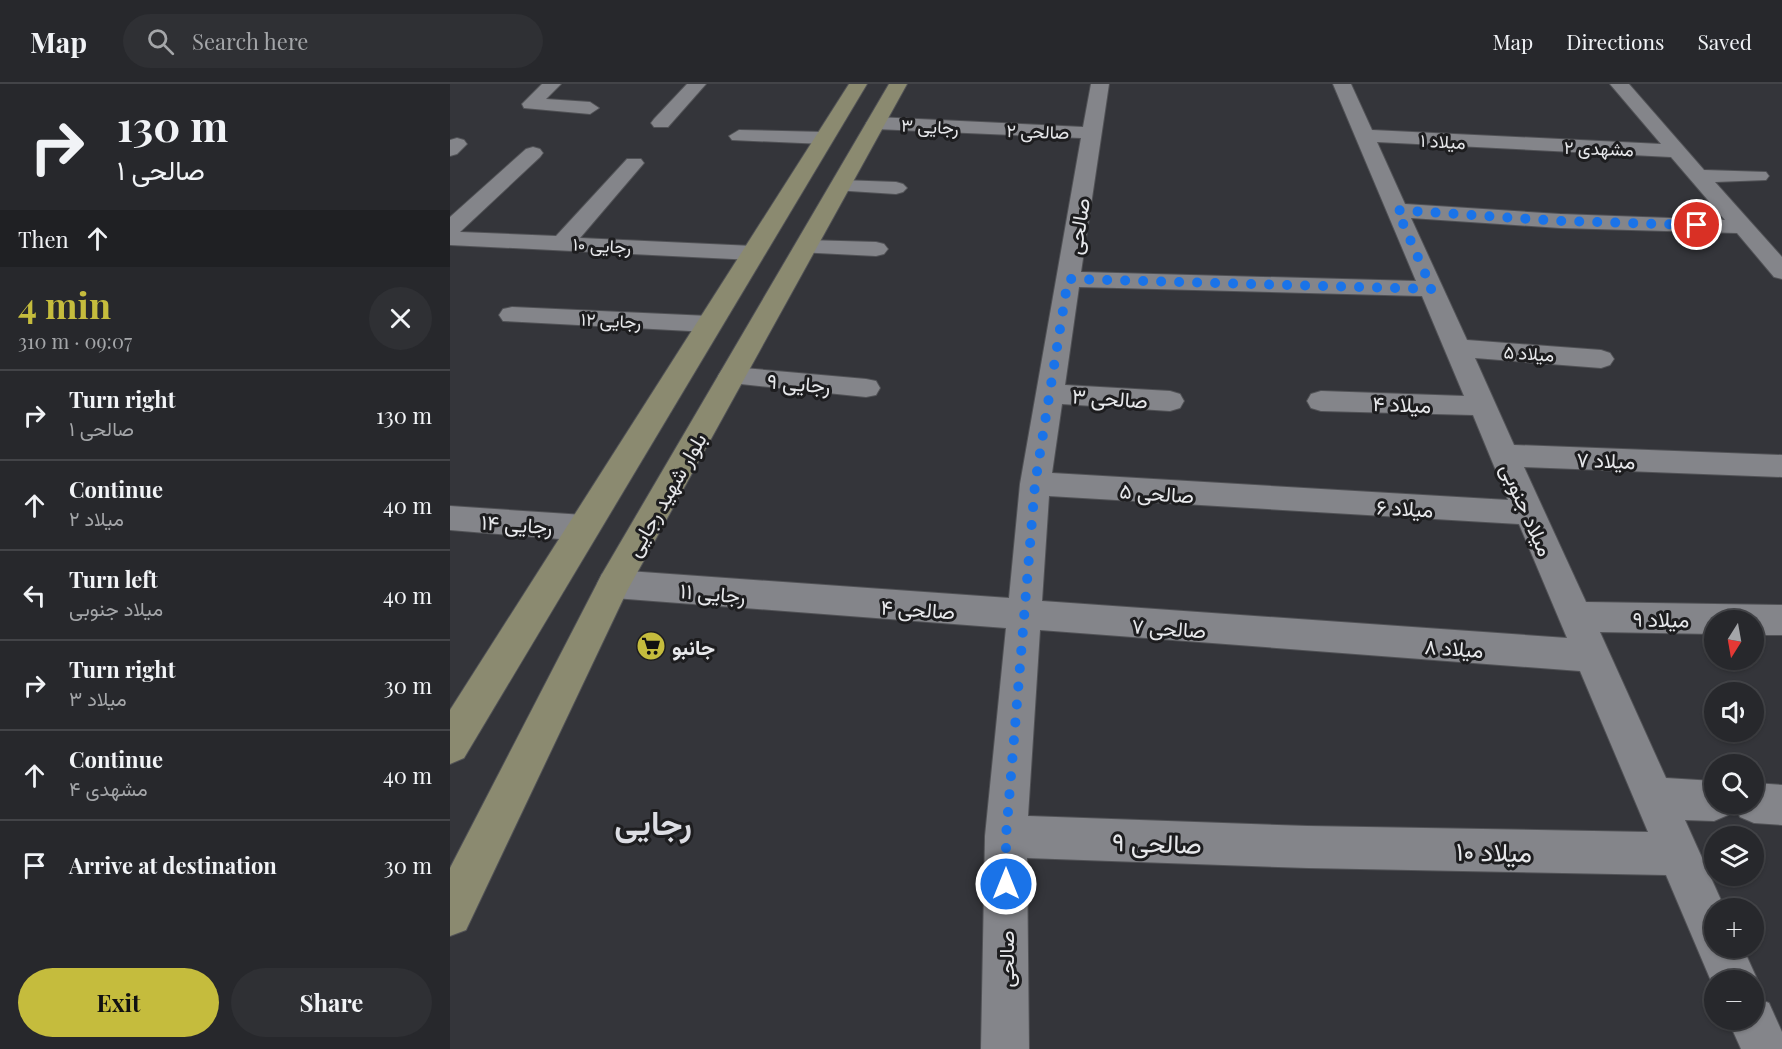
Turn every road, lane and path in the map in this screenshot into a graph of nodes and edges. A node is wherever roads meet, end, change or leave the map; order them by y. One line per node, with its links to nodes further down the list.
1 (552, 84): 8 (street)
2 (697, 84): 9 (street)
3 (858, 84): 15 (main road)
4 (898, 84): 10 (main road, بلوار شهید رجایی)
5 (1100, 84): 12 (street, صالحی)
6 (1342, 84): 14 (street, میلاد جنوبی)
7 (1619, 84): 17 (street)
8 (590, 108)
9 (662, 123)
10 (876, 123): 11 (street, رجایی ۳); 22 (main road, بلوار شهید رجایی)
11 (983, 128): 12 (street, صالحی ۲)
12 (1092, 133): 34 (street, صالحی)
13 (739, 136): 15 (street)
14 (1365, 136): 16 (street, میلاد ۱); 24 (street, میلاد جنوبی)
15 (824, 138): 32 (main road)
16 (1520, 145): 17 (street, مشهدی ۲)
17 (1677, 151): 20 (street)
18 (533, 153): 25 (street)
19 (634, 163): 29 (street)
20 (1698, 176): 21 (street); 26 (street)
21 (1759, 176)
22 (841, 186): 23 (street); 30 (main road, بلوار شهید رجایی)
23 (896, 188)
24 (1397, 210): 26 (street); 35 (street, میلاد جنوبی)
25 (450, 229)
26 (1748, 233): 28 (street); 33 (street)
27 (450, 238): 29 (street, رجایی ۱۰)
28 (1782, 240)
29 (563, 243): 32 (street, رجایی ۱۰)
30 (806, 247): 31 (street); 40 (main road, بلوار شهید رجایی)
31 (876, 249)
32 (753, 253): 37 (main road)
33 (1782, 272)
34 (1068, 279): 35 (street); 42 (street, صالحی)
35 (1432, 289): 38 (street, میلاد جنوبی)
36 (512, 315): 37 (street, رجایی ۱۲)
37 (709, 324): 52 (main road)
38 (1458, 348): 39 (street, میلاد ۵); 45 (street, میلاد جنوبی)
39 (1601, 358)
40 (732, 376): 41 (street, رجایی ۹); 53 (main road, بلوار شهید رجایی)
41 (866, 388)
42 (1050, 393): 43 (street, صالحی ۳); 48 (street, صالحی)
43 (1170, 401)
44 (1321, 401): 45 (street, میلاد ۴)
45 (1483, 406): 46 (street, میلاد جنوبی)
46 (1505, 455): 47 (street, میلاد ۷); 50 (street, میلاد جنوبی)
47 (1782, 466)
48 (1035, 484): 49 (street, صالحی ۵); 55 (street, صالحی)
49 (1279, 500): 50 (street, میلاد ۶)
50 (1530, 513): 56 (street, میلاد جنوبی)
51 (450, 518): 52 (street, رجایی ۱۴)
52 (584, 528): 60 (main road)
53 (614, 584): 54 (street, رجایی ۱۱); 69 (main road, بلوار شهید رجایی)
54 (811, 600): 55 (street, صالحی ۴)
55 (1024, 616): 58 (street, صالحی ۷); 65 (street, صالحی)
56 (1575, 616): 57 (street, میلاد ۹); 59 (street, میلاد جنوبی)
57 (1782, 620)
58 (1314, 637): 59 (street, میلاد ۸)
59 (1593, 656): 61 (street, میلاد جنوبی)
60 (455, 730)
61 (1655, 798): 62 (street); 67 (street, میلاد جنوبی)
62 (1704, 800)
63 (1764, 804): 64 (street)
64 (1782, 805)
65 (1006, 836): 66 (street, صالحی ۹); 71 (street, صالحی)
66 (1308, 847): 67 (street, میلاد ۱۰)
67 (1679, 854): 68 (street, میلاد جنوبی)
68 (1704, 912)
69 (450, 914)
70 (1756, 1030): 72 (street)
71 (1005, 1049)
72 (1765, 1049)

